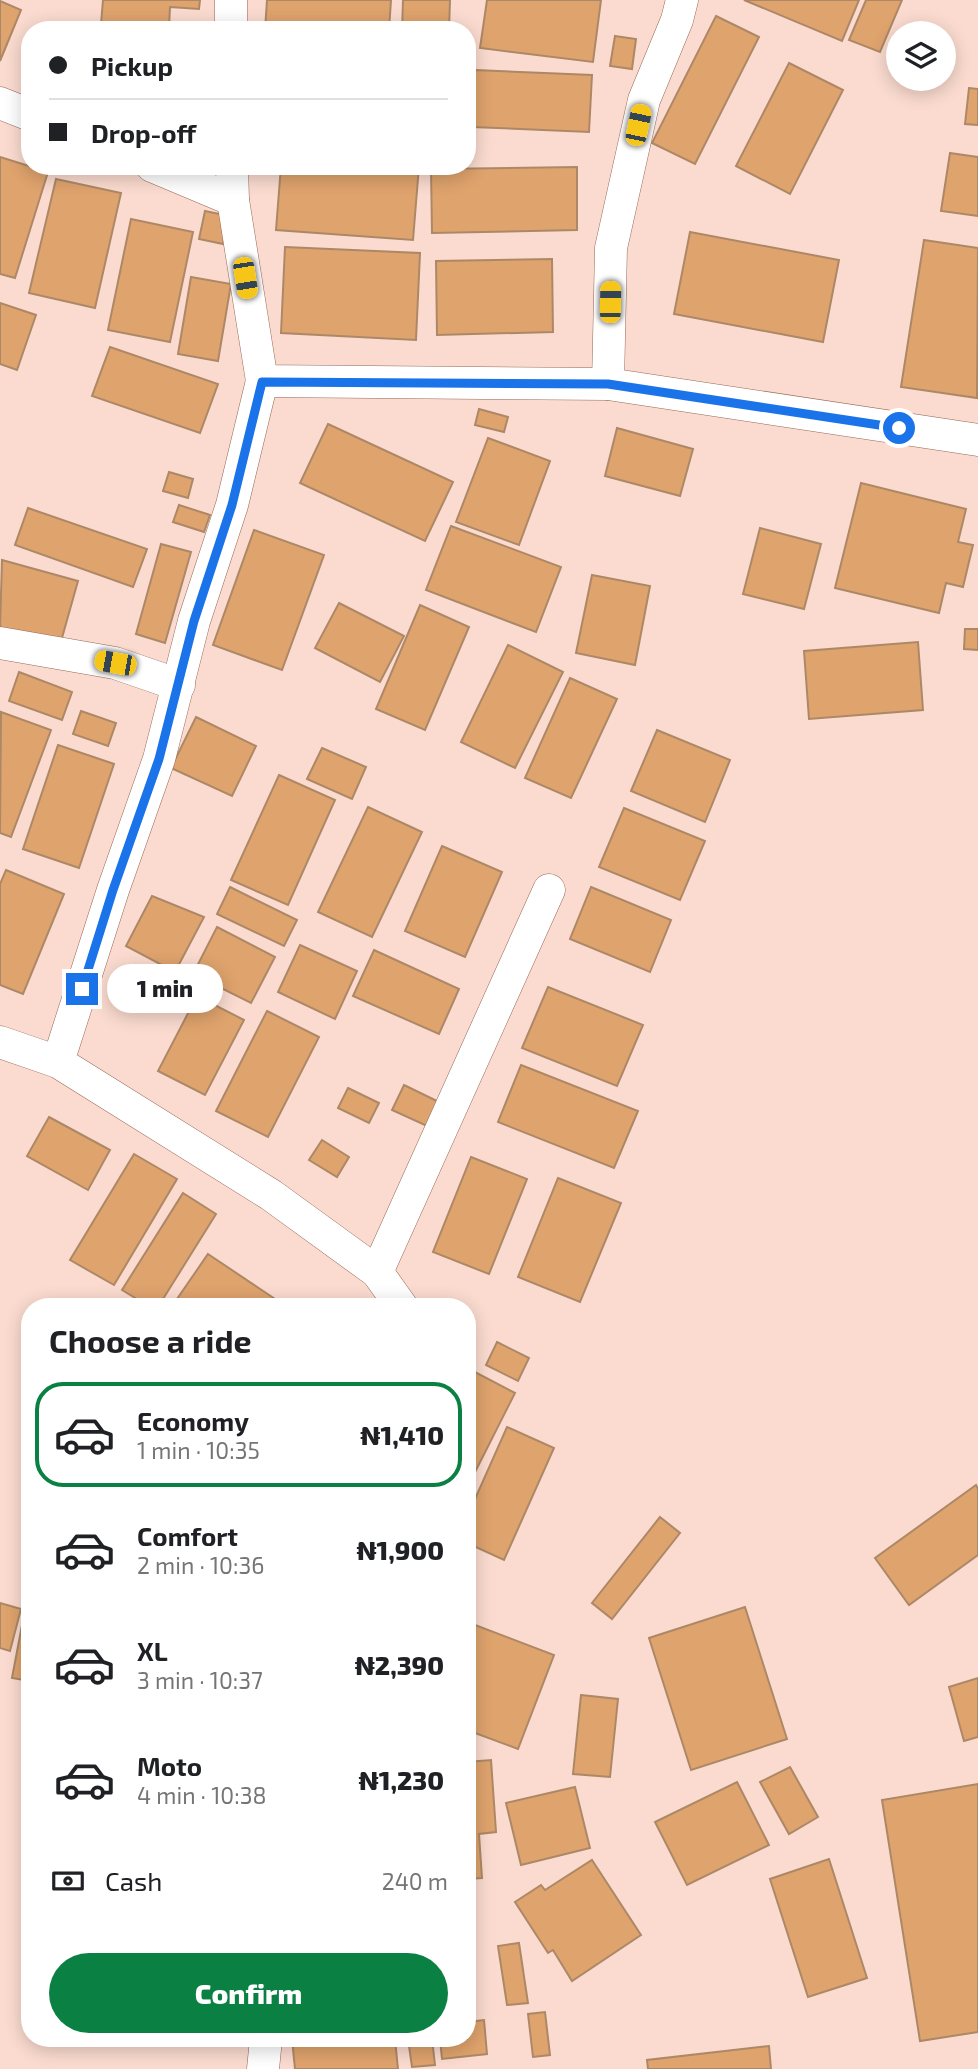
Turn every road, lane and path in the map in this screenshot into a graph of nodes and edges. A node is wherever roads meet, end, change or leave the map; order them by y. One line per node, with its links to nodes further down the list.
1 (231, 0): 3 (street)
2 (682, 0): 10 (street)
3 (231, 21)
4 (0, 103): 5 (street)
5 (21, 111)
6 (173, 175): 8 (street)
7 (232, 175): 8 (street)
8 (233, 200): 9 (street)
9 (262, 382): 10 (street); 13 (street)
10 (608, 384): 11 (street)
11 (978, 440)
12 (0, 643): 13 (street)
13 (179, 685): 16 (street)
14 (549, 890): 17 (street)
15 (0, 1042): 16 (street)
16 (58, 1062): 17 (street)
17 (377, 1272): 18 (street)
18 (396, 1298)
19 (265, 2047): 20 (street)
20 (263, 2069)

